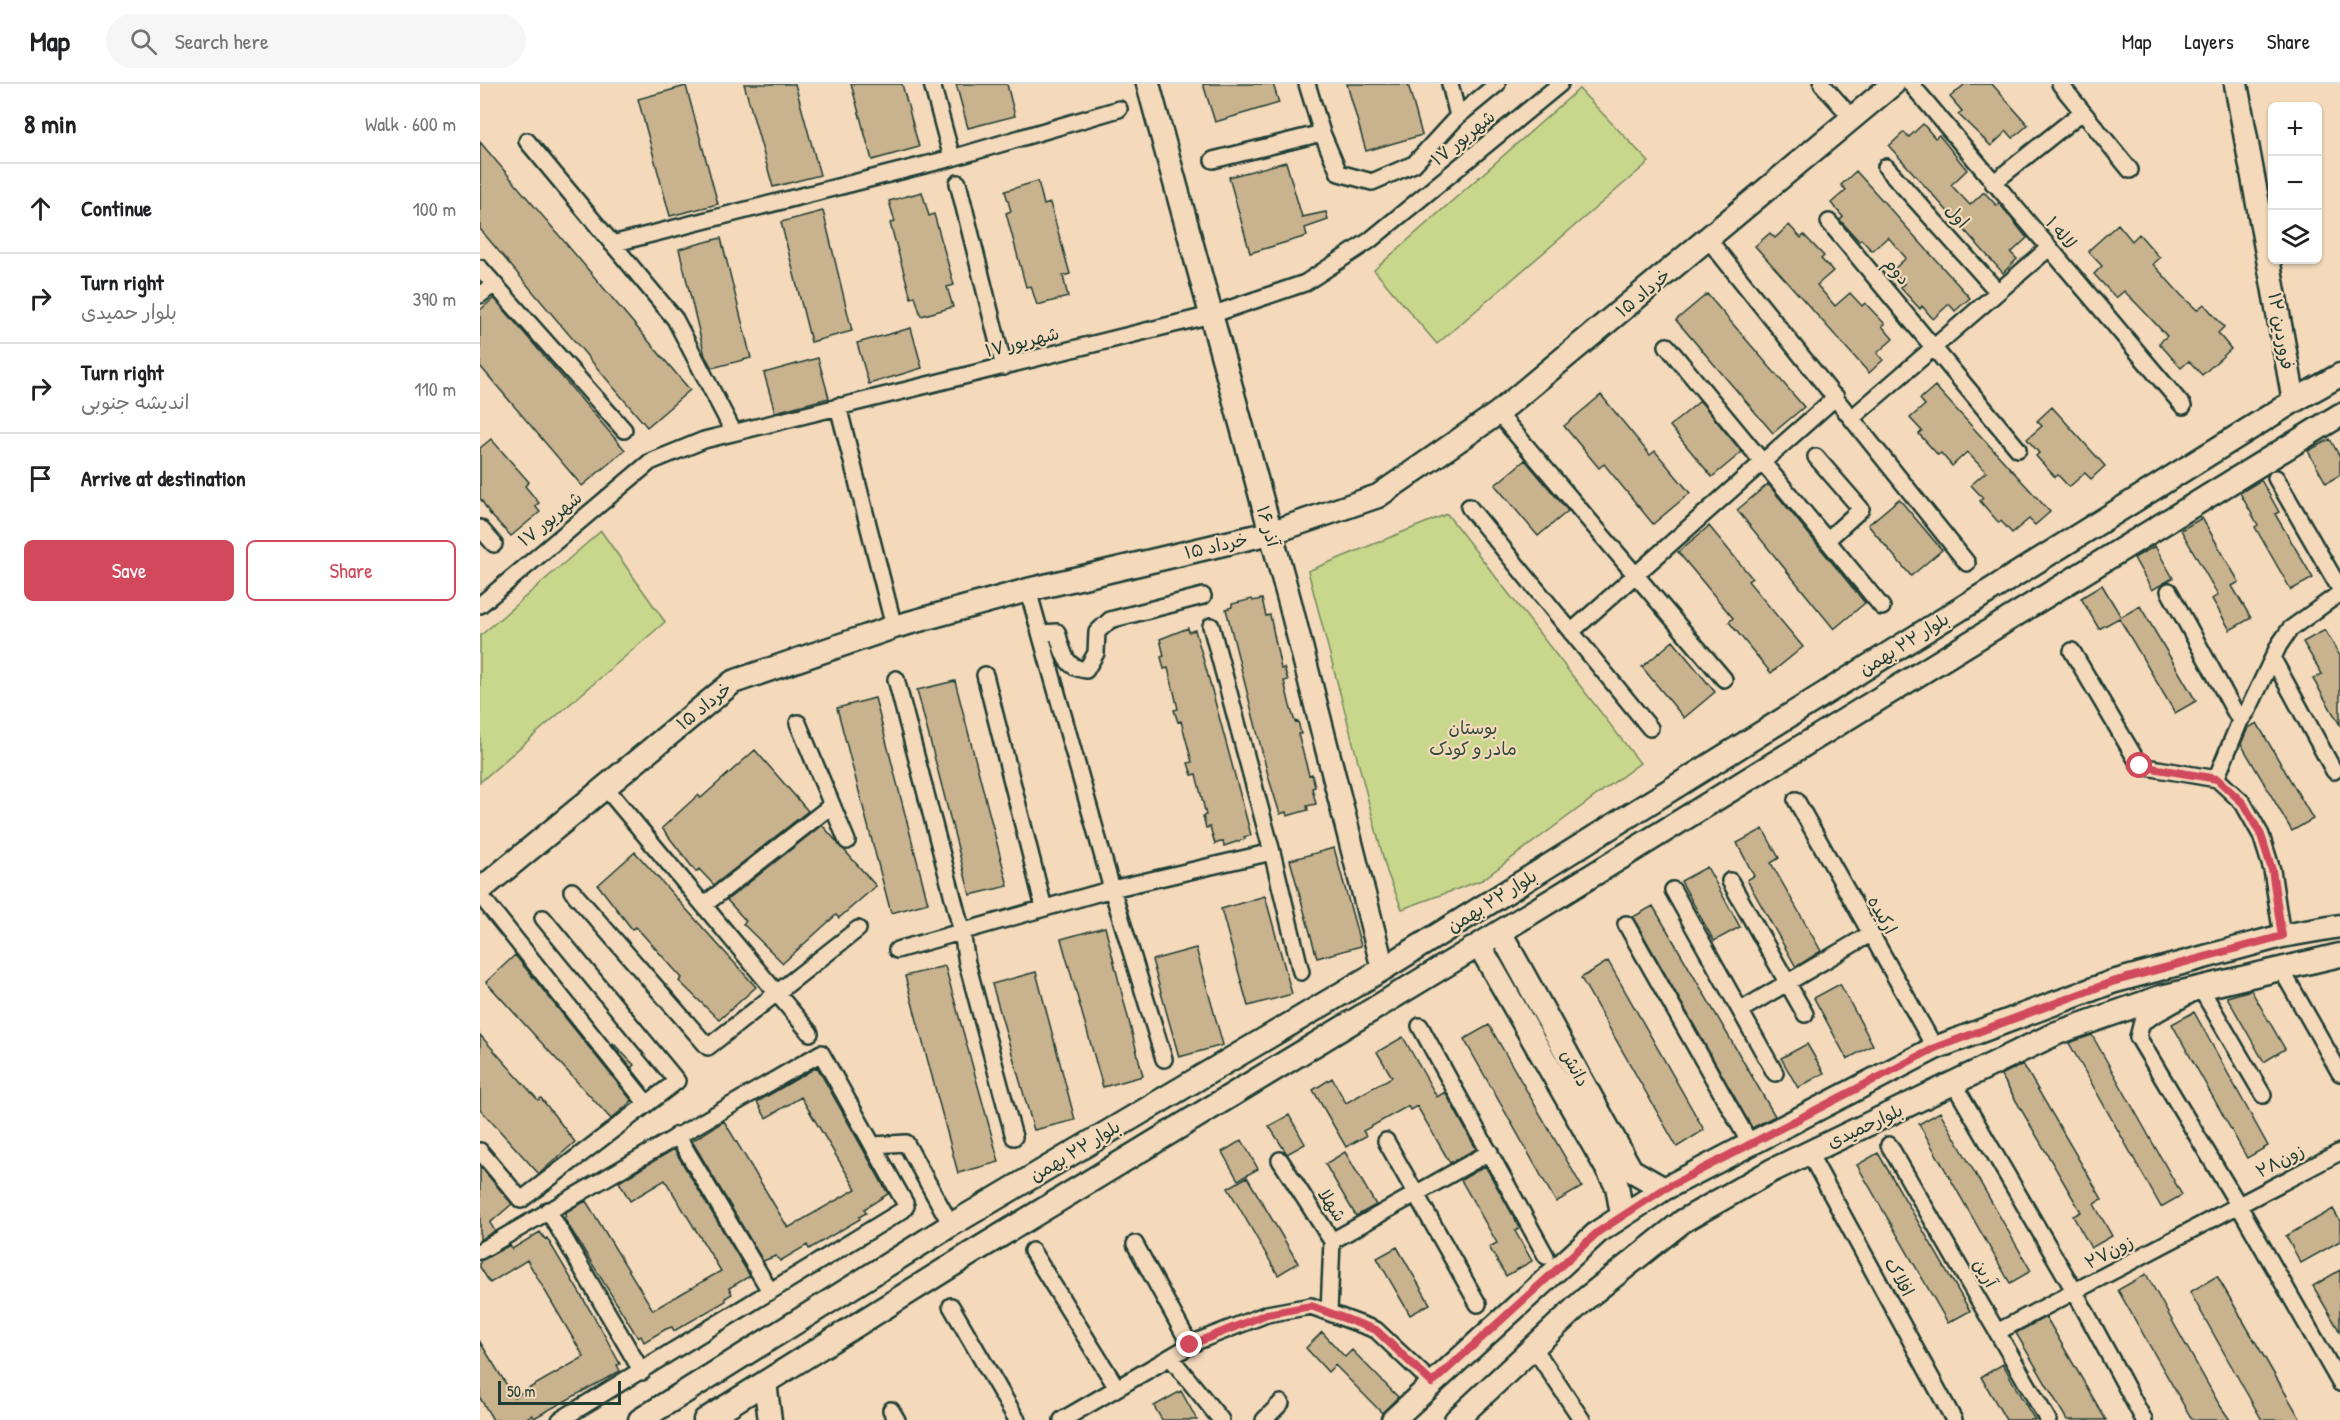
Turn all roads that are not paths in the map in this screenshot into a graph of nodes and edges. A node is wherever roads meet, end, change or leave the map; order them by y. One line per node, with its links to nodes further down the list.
1 (932, 84): 18 (street)
2 (1148, 84): 32 (main road, ۱۶ آذر)
3 (1307, 84): 16 (street)
4 (1450, 84): 14 (street)
5 (1497, 84): 14 (street)
6 (1560, 84): 32 (street, ۱۷ شهریور)
7 (1821, 84): 15 (street)
8 (1893, 84): 15 (main road, ۱۵ خرداد)
9 (1911, 84): 23 (street, لاله ۱)
10 (2060, 84): 13 (street)
11 (2236, 84): 38 (main road, ۱۲ فروردین)
12 (1119, 109): 18 (street)
13 (2082, 112): 21 (street); 23 (street)
14 (1458, 116): 16 (street)
15 (1852, 118): 25 (main road, ۱۵ خرداد)
16 (1322, 133): 19 (street)
17 (527, 141): 26 (street)
18 (952, 158): 26 (street)
19 (1213, 160)
20 (1886, 167): 30 (street, اول)
21 (2130, 170)
22 (958, 183): 35 (street)
23 (1993, 183): 27 (street, لاله ۱)
24 (1829, 222): 34 (street, دوم)
25 (1708, 239): 37 (street); 41 (main road, ۱۵ خرداد)
26 (612, 244): 45 (street)
27 (2049, 248): 30 (street); 40 (street, لاله ۱)
28 (480, 268): 29 (street)
29 (494, 284): 31 (street); 44 (street)
30 (1998, 292): 34 (street)
31 (480, 295)
32 (1211, 315): 35 (street, ۱۷ شهریور); 52 (main road, ۱۶ آذر)
33 (1667, 345): 48 (street)
34 (1935, 346): 43 (street); 46 (street, دوم)
35 (1004, 367): 39 (street, ۱۷ شهریور)
36 (2340, 375): 38 (main road, بلوار ۲۲ بهمن)
37 (1836, 397): 43 (street); 48 (street)
38 (2294, 401): 72 (main road, بلوار ۲۲ بهمن)
39 (838, 406): 45 (street, ۱۷ شهریور); 64 (street)
40 (2183, 406)
41 (1498, 413): 52 (main road, ۱۵ خرداد); 56 (street)
42 (2340, 415): 73 (main road, بلوار ۲۲ بهمن)
43 (1853, 417): 55 (street)
44 (624, 430)
45 (733, 431): 61 (street, ۱۷ شهریور)
46 (2018, 449)
47 (1816, 457): 53 (street)
48 (1763, 462): 53 (street); 56 (street)
49 (2276, 478): 59 (street)
50 (1469, 507): 65 (street)
51 (480, 528): 54 (street)
52 (1270, 533): 57 (main road, ۱۵ خرداد); 103 (main road, ۱۶ آذر)
53 (1827, 540): 62 (street)
54 (494, 544)
55 (1967, 563)
56 (1637, 574): 65 (street); 71 (street)
57 (1028, 590): 64 (main road, ۱۵ خرداد); 66 (street)
58 (2169, 591): 74 (street)
59 (2340, 591): 68 (street)
60 (1203, 596): 66 (street)
61 (480, 605)
62 (1882, 607)
63 (1211, 626): 83 (street)
64 (894, 627): 79 (main road, ۱۵ خرداد)
65 (1571, 632): 76 (street)
66 (1042, 633): 85 (street)
67 (2072, 651): 78 (street)
68 (2273, 659): 74 (street); 77 (street)
69 (985, 675): 90 (street)
70 (896, 679): 95 (street)
71 (1724, 679)
72 (1825, 693): 73 (main road); 103 (main road, بلوار ۲۲ بهمن)
73 (1842, 721): 96 (main road, بلوار ۲۲ بهمن)
74 (2240, 721): 78 (street)
75 (798, 723): 81 (street)
76 (1650, 728)
77 (2334, 771)
78 (2216, 779): 98 (street)
79 (605, 787): 88 (main road, ۱۵ خرداد); 89 (street)
80 (1796, 800): 97 (street, ارکیده)
81 (832, 805): 82 (street); 89 (street)
82 (847, 841)
83 (1272, 852): 85 (street); 104 (street)
84 (1730, 881): 105 (street)
85 (1112, 889): 90 (street); 113 (street)
86 (1673, 890): 107 (street)
87 (572, 891): 106 (street)
88 (480, 892): 119 (street)
89 (704, 905): 106 (street)
90 (1044, 908): 95 (street)
91 (543, 918): 119 (street)
92 (1626, 924): 124 (street)
93 (2340, 926): 98 (main road)
94 (858, 929): 106 (street)
95 (962, 932): 100 (street); 121 (street)
96 (1500, 932): 99 (main road, بلوار ۲۲ بهمن); 131 (main road, دانش)
97 (1870, 934): 105 (street); 112 (street, ارکیده)
98 (2282, 936): 112 (main road)
99 (1479, 945): 114 (main road, بلوار ۲۲ بهمن); 135 (main road, دانش)
100 (897, 950)
101 (2340, 955): 102 (main road, بلوارحمیدی)
102 (2280, 968): 116 (street); 117 (main road, بلوارحمیدی)
103 (1383, 969): 111 (main road, بلوار ۲۲ بهمن)
104 (1301, 972)
105 (1787, 983): 107 (street); 108 (street)
106 (777, 992): 110 (street)
107 (1740, 1010): 115 (street)
108 (1805, 1014)
109 (1420, 1026): 127 (street)
110 (810, 1033)
111 (1253, 1046): 114 (main road); 136 (main road, بلوار ۲۲ بهمن)
112 (1935, 1048): 124 (main road)
113 (1164, 1059)
114 (1270, 1072): 152 (main road, بلوار ۲۲ بهمن)
115 (1775, 1073)
116 (2340, 1073)
117 (1954, 1084): 129 (main road, بلوارحمیدی); 143 (street)
118 (2263, 1095): 133 (street)
119 (647, 1104): 126 (street)
120 (677, 1135): 123 (street); 134 (street); 142 (street)
121 (1014, 1137)
122 (1386, 1141): 132 (street)
123 (874, 1145): 136 (street); 142 (street)
124 (1751, 1145): 131 (main road)
125 (1889, 1145): 147 (street, آرین)
126 (480, 1151)
127 (1490, 1152): 132 (street); 141 (street)
128 (2340, 1152): 133 (street, زون۲۸)
129 (1809, 1153): 149 (main road, بلوارحمیدی); 169 (street, افلاک)
130 (1280, 1160): 137 (street, شهلا)
131 (1664, 1189): 135 (main road)
132 (1416, 1194): 137 (street); 144 (street)
133 (2239, 1206): 143 (street, زون۲۷); 154 (street)
134 (548, 1210): 139 (street); 151 (street)
135 (1622, 1215): 153 (main road)
136 (951, 1225): 159 (main road, بلوار ۲۲ بهمن)
137 (1332, 1241): 146 (street, شهلا)
138 (1135, 1244): 148 (street)
139 (480, 1251)
140 (1032, 1251): 155 (street)
141 (1545, 1256)
142 (771, 1292): 151 (street)
143 (2075, 1292): 147 (street, زون۲۷); 171 (street)
144 (1478, 1304)
145 (951, 1306): 162 (street)
146 (1329, 1312): 148 (street); 153 (street)
147 (1997, 1332): 170 (street, آرین)
148 (1190, 1345): 150 (street)
149 (1534, 1348): 167 (main road, بلوارحمیدی); 168 (street)
150 (1170, 1357): 155 (street); 164 (street)
151 (642, 1372): 158 (street)
152 (765, 1383): 157 (main road, بلوار ۲۲ بهمن); 161 (main road)
153 (1432, 1383): 166 (main road)
154 (2340, 1383)
155 (1117, 1388): 163 (street)
156 (1281, 1403): 165 (street)
157 (730, 1414): 160 (main road, بلوار ۲۲ بهمن)
158 (560, 1420)
159 (640, 1420)
160 (705, 1420)
161 (770, 1420)
162 (1017, 1420)
163 (1062, 1420)
164 (1221, 1420)
165 (1264, 1420)
166 (1393, 1420)
167 (1456, 1420)
168 (1582, 1420)
169 (1954, 1420)
170 (2048, 1420)
171 (2145, 1420)

